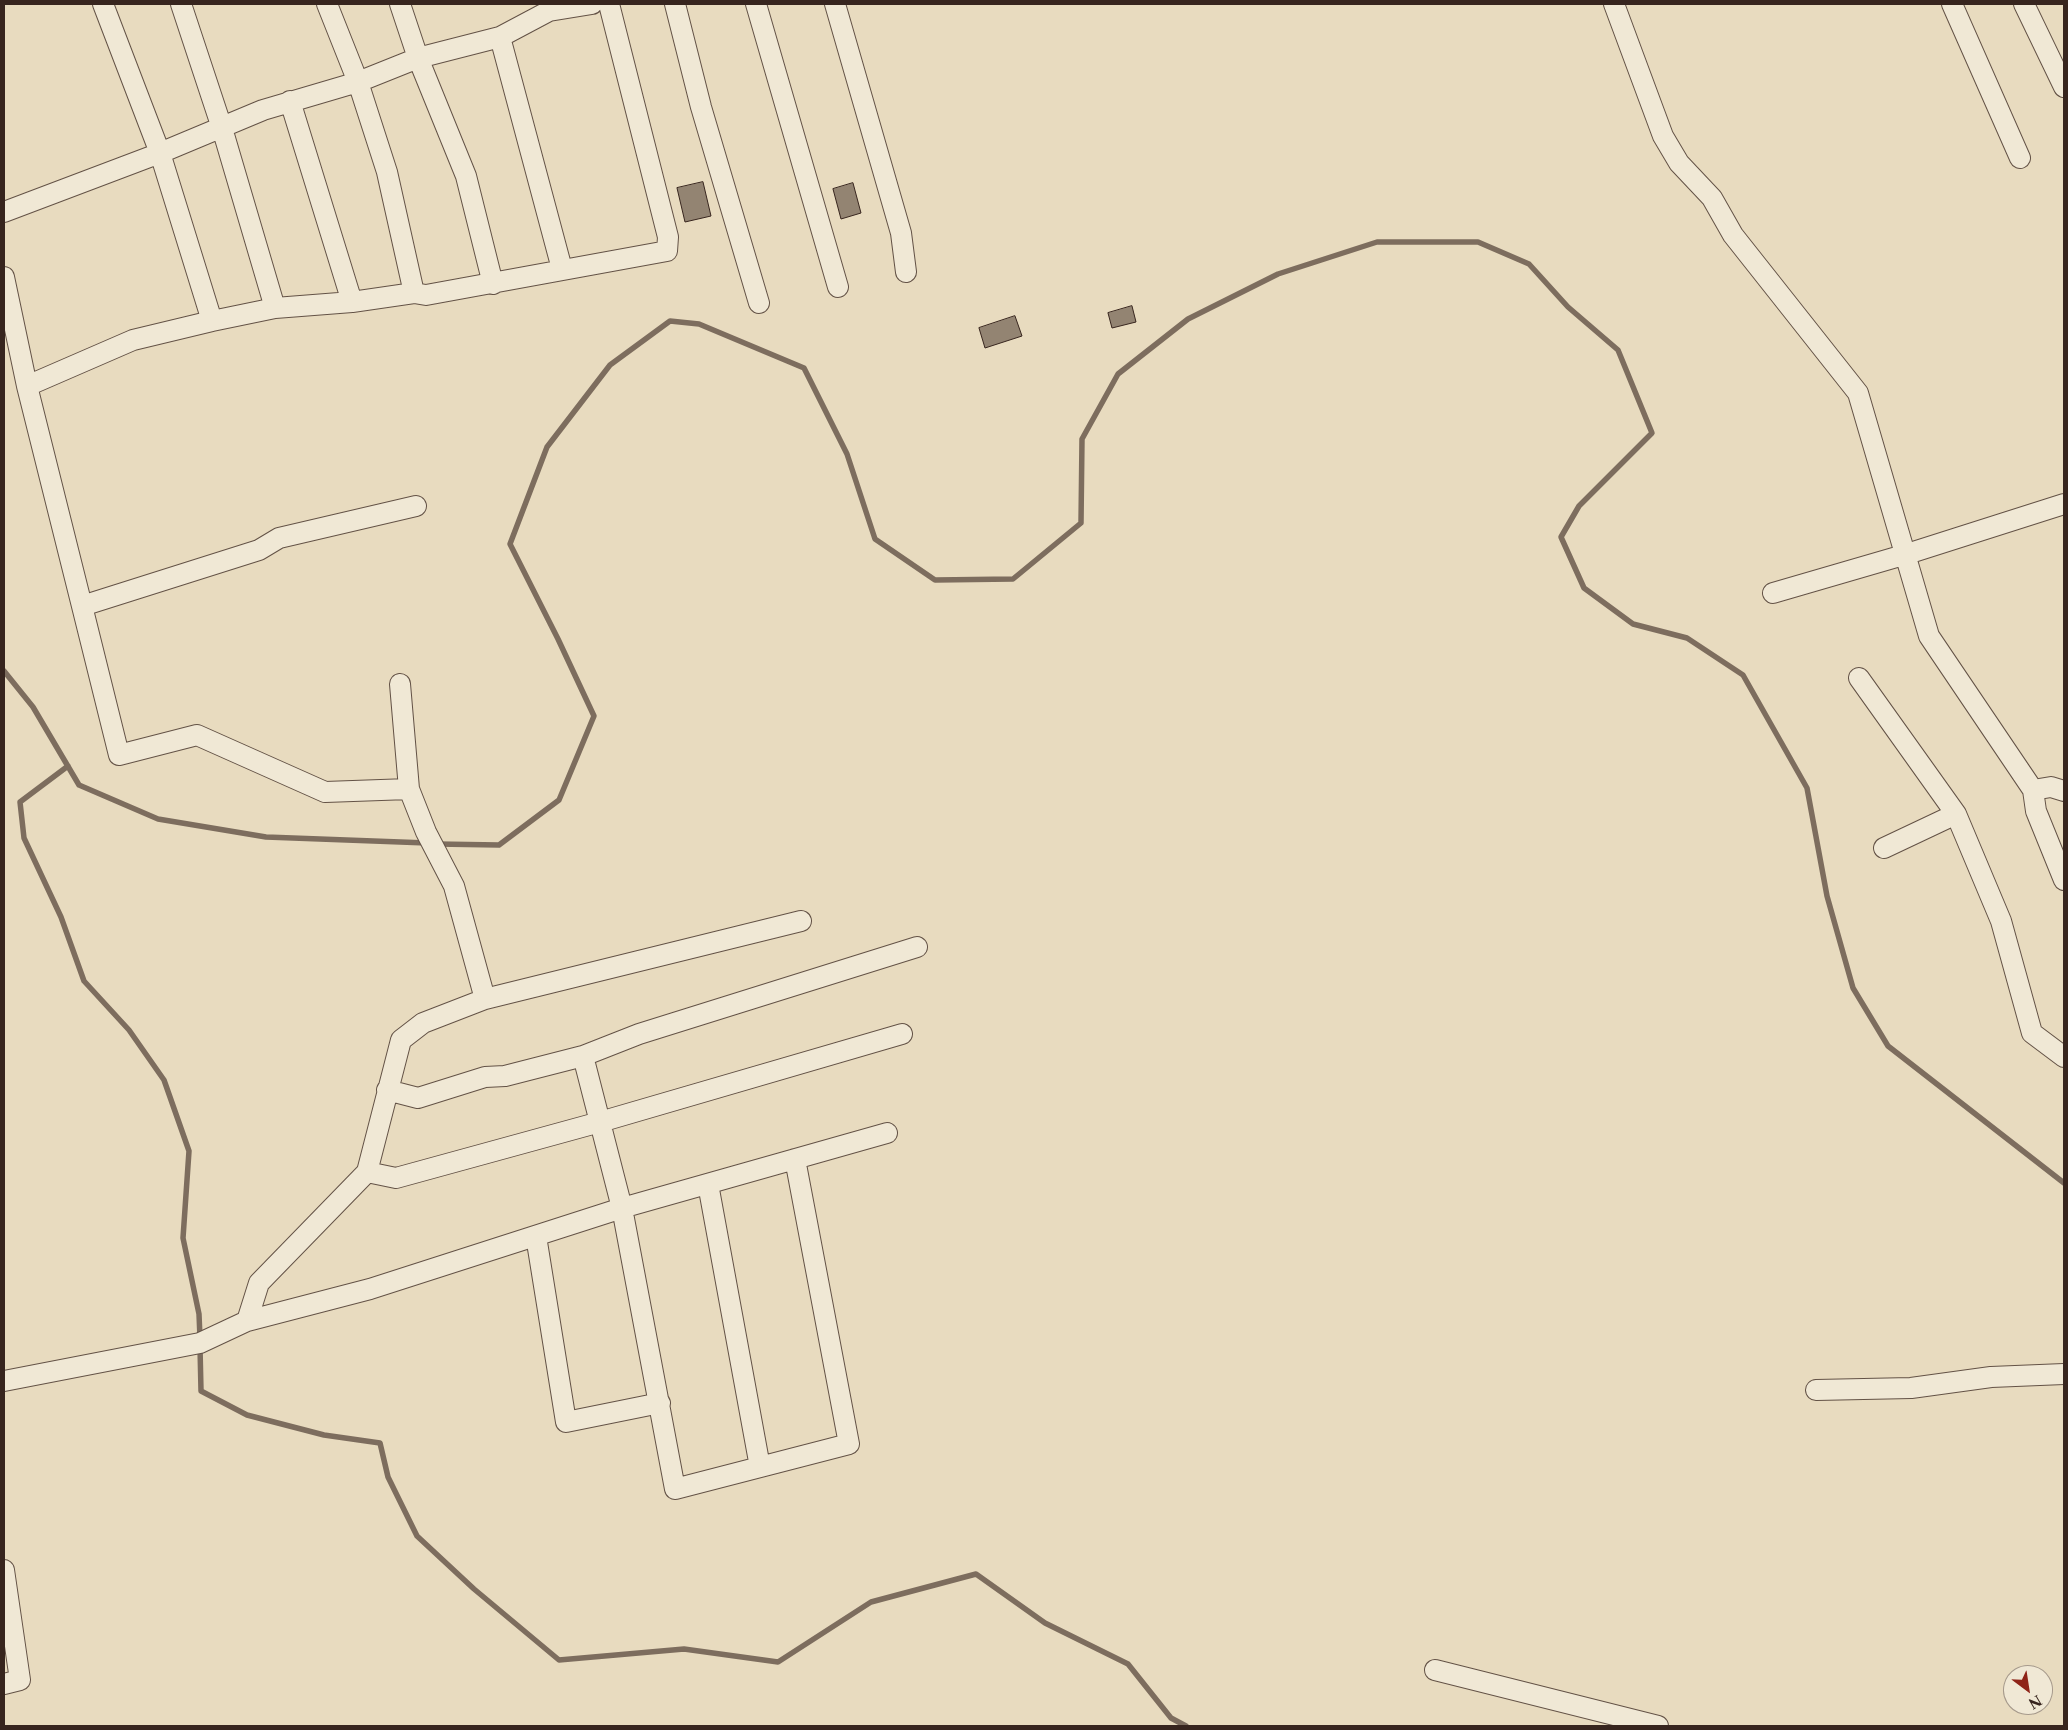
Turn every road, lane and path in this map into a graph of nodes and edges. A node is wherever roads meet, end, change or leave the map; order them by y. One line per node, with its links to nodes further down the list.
1 (103, 4): 20 (street)
2 (181, 4): 19 (street)
3 (327, 4): 16 (street)
4 (400, 4): 15 (street)
5 (592, 4): 13 (street)
6 (609, 4): 23 (street)
7 (675, 4): 30 (street)
8 (756, 4): 27 (street)
9 (835, 4): 24 (street)
10 (1614, 4): 36 (street)
11 (1952, 4): 21 (street)
12 (2024, 4): 17 (street)
13 (548, 8): 14 (street)
14 (500, 37): 15 (street); 23 (street)
15 (418, 58): 16 (street); 26 (street)
16 (358, 82): 18 (street); 28 (street)
17 (2064, 88)
18 (290, 101): 19 (street); 29 (street)
19 (222, 128): 20 (street); 31 (street)
20 (160, 153): 22 (street); 32 (street)
21 (2020, 158)
22 (4, 212)
23 (562, 268): 26 (street)
24 (906, 272)
25 (4, 277): 33 (street)
26 (493, 284): 28 (street)
27 (838, 288)
28 (414, 293): 29 (street)
29 (352, 302): 31 (street)
30 (759, 304)
31 (275, 308): 32 (street)
32 (212, 321): 33 (street)
33 (27, 386): 38 (street)
34 (2064, 504): 36 (street)
35 (416, 506): 38 (street)
36 (1907, 554): 37 (street); 42 (street)
37 (1773, 593)
38 (82, 606): 41 (street)
39 (1859, 678): 44 (street)
40 (400, 684): 41 (street)
41 (409, 789): 49 (street)
42 (2033, 790): 43 (street); 46 (street)
43 (2064, 791)
44 (1956, 814): 45 (street); 52 (street)
45 (1884, 848)
46 (2064, 880)
47 (801, 921): 49 (street)
48 (917, 947): 51 (street)
49 (485, 999): 53 (street)
50 (902, 1034): 54 (street)
51 (583, 1056): 53 (street); 54 (street)
52 (2064, 1057)
53 (387, 1090): 57 (street)
54 (600, 1122): 57 (street); 59 (street)
55 (887, 1133): 56 (street)
56 (795, 1159): 58 (street); 66 (street)
57 (367, 1172): 61 (street)
58 (708, 1184): 59 (street); 66 (street)
59 (622, 1208): 60 (street); 65 (street)
60 (536, 1236): 61 (street); 65 (street)
61 (247, 1321): 63 (street)
62 (2064, 1374): 64 (street)
63 (4, 1381)
64 (1816, 1390)
65 (660, 1403): 66 (street)
66 (760, 1467)
67 (4, 1570): 69 (street)
68 (1435, 1670): 70 (street)
69 (4, 1684)
70 (1658, 1726)

